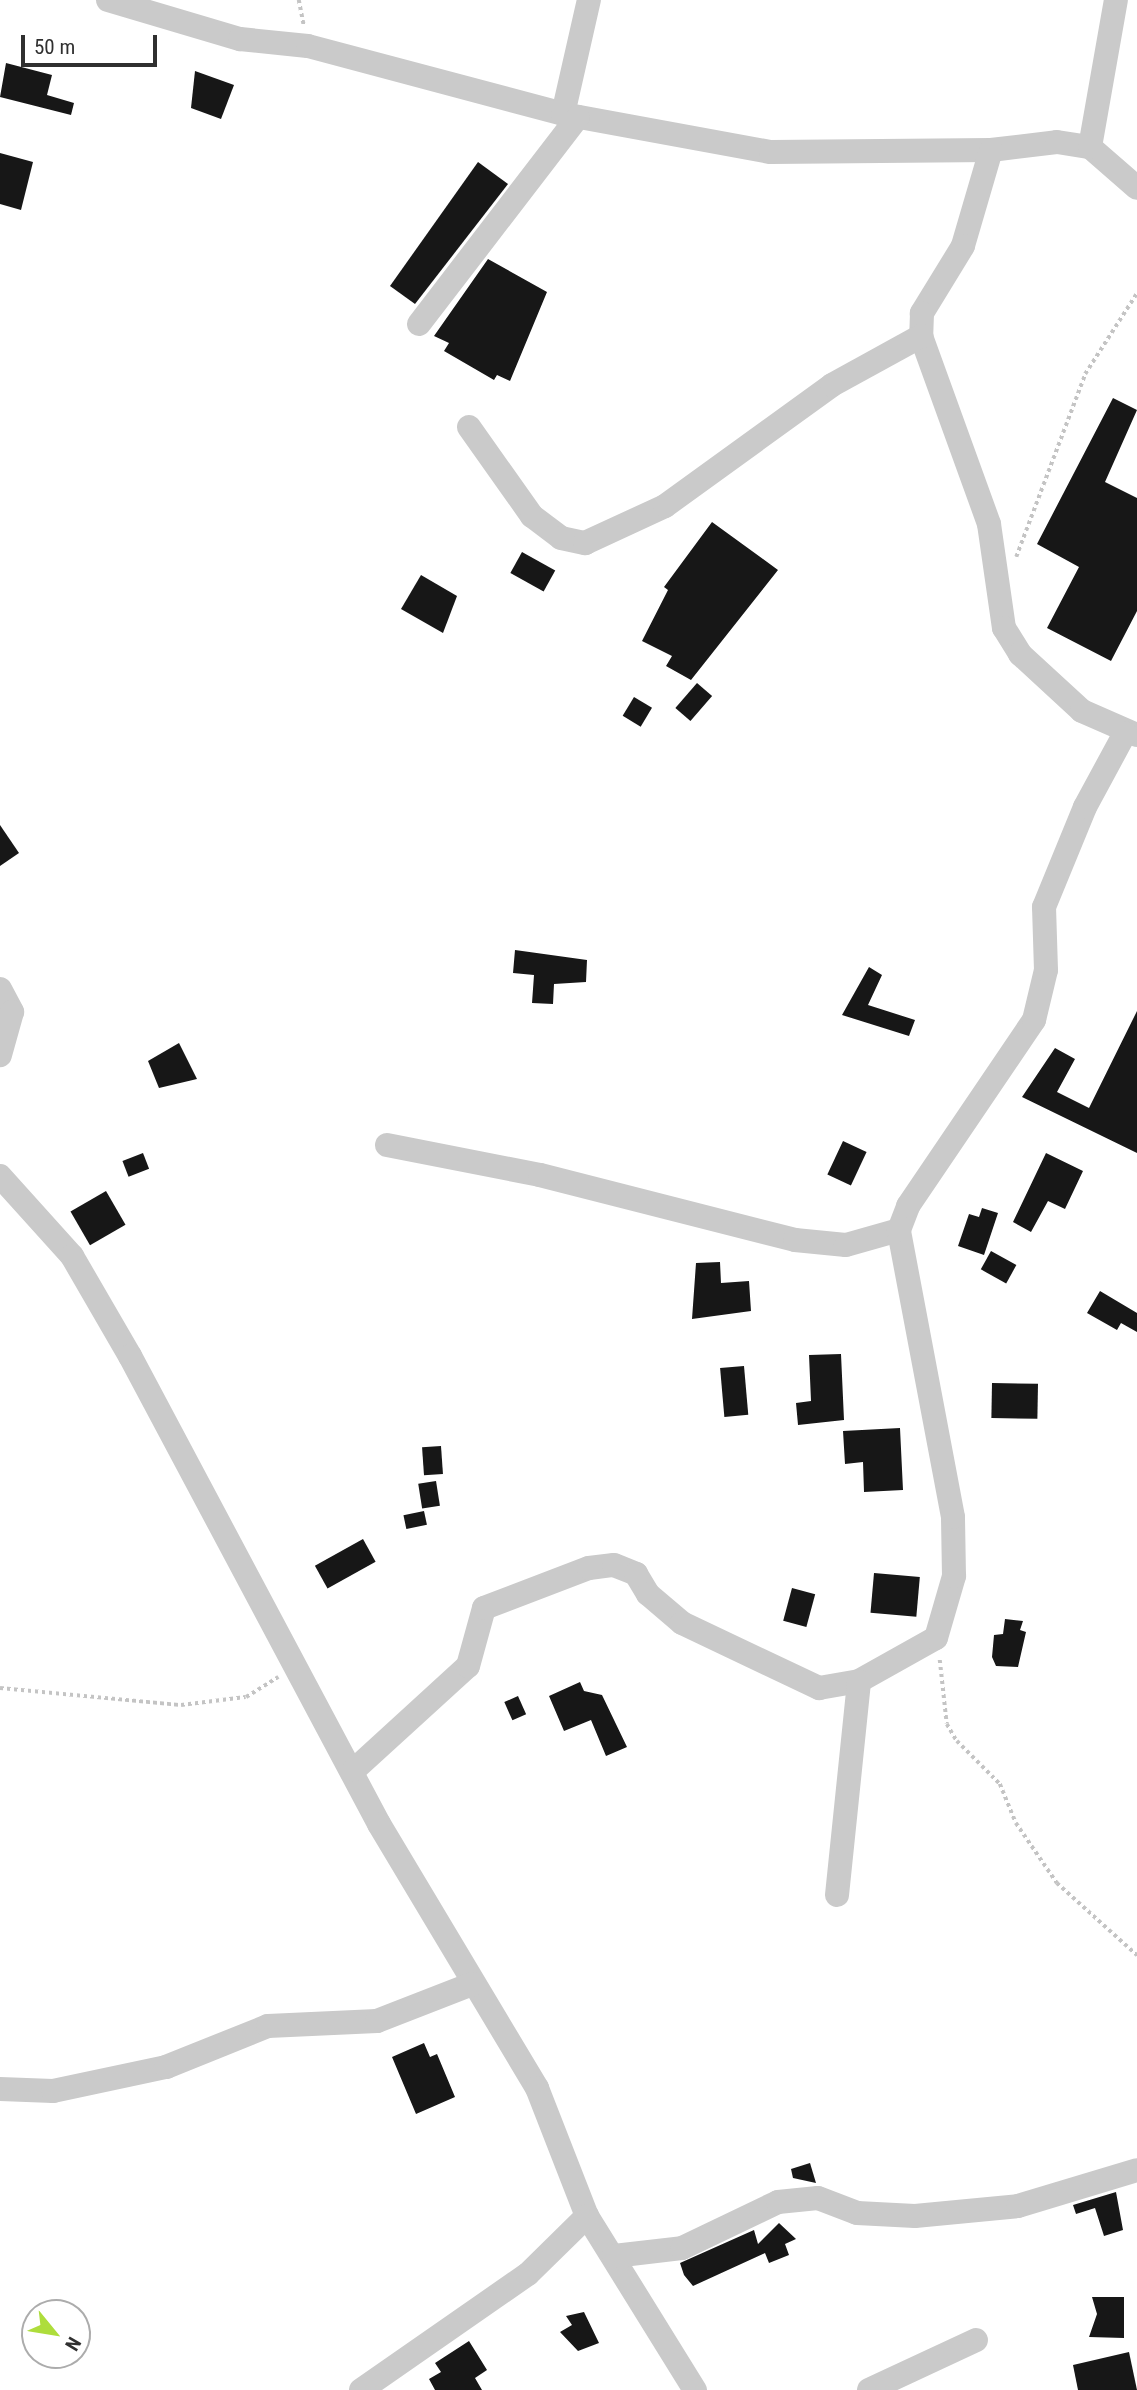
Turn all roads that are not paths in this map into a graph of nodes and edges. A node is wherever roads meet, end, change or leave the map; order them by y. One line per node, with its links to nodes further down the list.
1 (107, 0): 4 (street)
2 (589, 0): 4 (street)
3 (1116, 0): 5 (street)
4 (570, 115): 6 (street); 8 (street)
5 (1090, 147): 6 (street); 7 (street)
6 (991, 150): 9 (street)
7 (1137, 188)
8 (419, 324)
9 (920, 336): 10 (street); 11 (street)
10 (469, 426)
11 (1131, 734): 16 (street)
12 (0, 989): 13 (street)
13 (0, 1055)
14 (387, 1145): 16 (street)
15 (0, 1175): 18 (street)
16 (899, 1230): 17 (street)
17 (859, 1681): 18 (street); 19 (street)
18 (354, 1770): 20 (street)
19 (837, 1895)
20 (472, 1984): 21 (street); 23 (street)
21 (0, 2090)
22 (1137, 2169): 24 (street)
23 (587, 2216): 24 (street); 26 (street)
24 (614, 2256): 27 (street)
25 (976, 2340): 28 (street)
26 (360, 2390)
27 (695, 2390)
28 (869, 2390)

